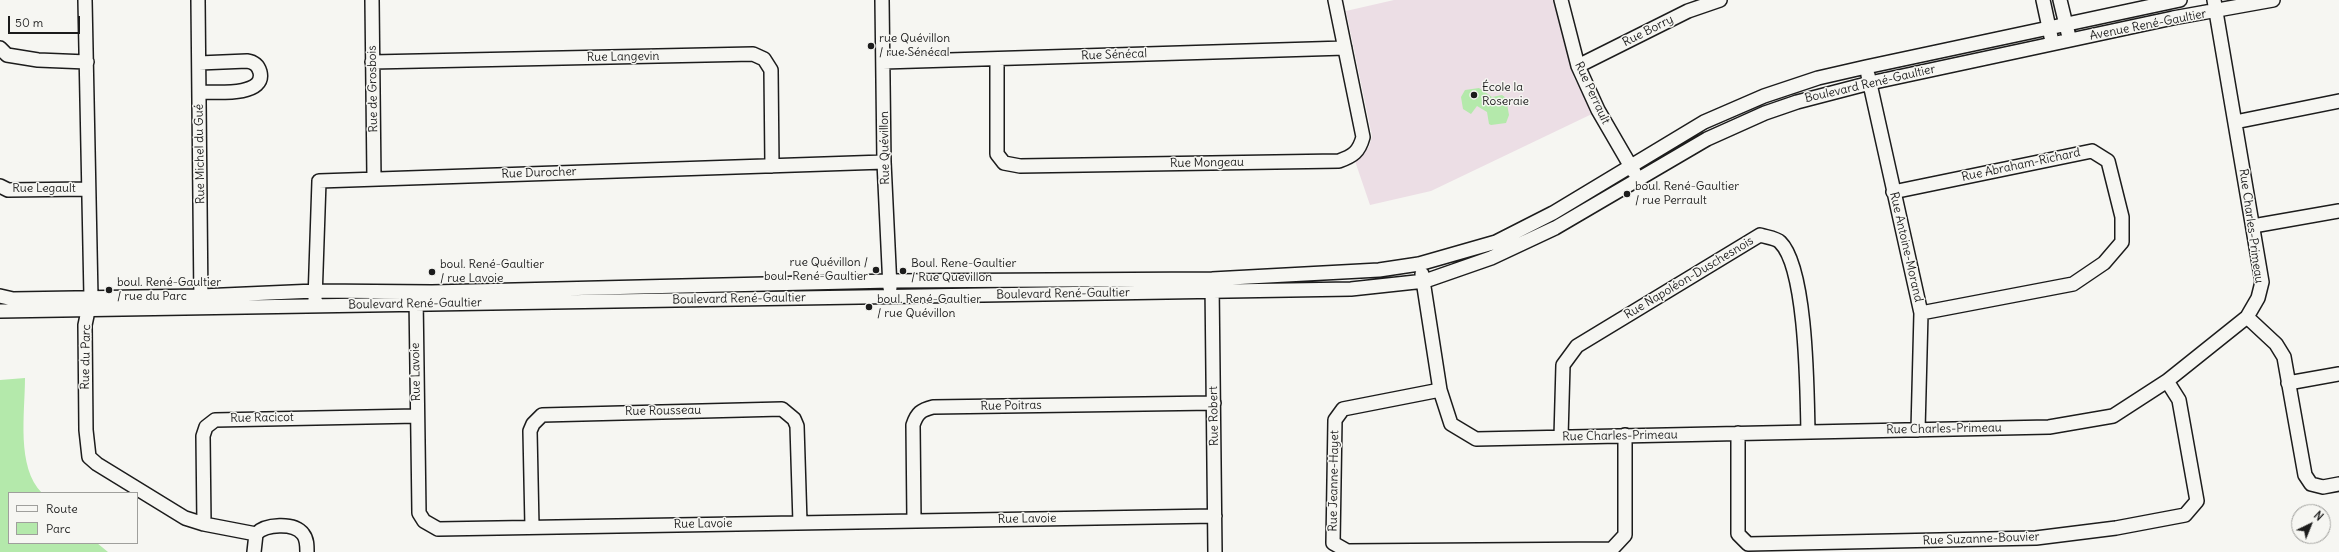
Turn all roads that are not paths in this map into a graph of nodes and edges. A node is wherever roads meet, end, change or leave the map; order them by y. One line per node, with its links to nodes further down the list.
1 (85, 0): 22 (street, Rue du Parc)
2 (198, 0): 25 (street, Rue Michel du Gué)
3 (372, 0): 23 (street, Rue de Grosbois)
4 (882, 0): 24 (street, Rue Quévillon)
5 (1335, 0): 20 (street, Rue Mongeau)
6 (1561, 0): 26 (street, Rue Perrault)
7 (1720, 0): 12 (street, Rue Borry)
8 (2043, 0): 16 (street)
9 (2060, 0): 15 (street)
10 (2273, 0): 13 (street, Avenue René-Gaultier)
11 (2173, 1): 14 (street); 15 (street, Avenue René-Gaultier)
12 (1686, 5): 26 (street, Rue Borry)
13 (2215, 5): 14 (street, Avenue René-Gaultier); 31 (street, Rue Charles-Primeau)
14 (2173, 18): 17 (street, Avenue René-Gaultier)
15 (2066, 25): 16 (street, Boulevard René-Gaultier); 17 (street)
16 (2049, 29): 18 (street); 27 (street, Boulevard René-Gaultier)
17 (2070, 41): 18 (street, Boulevard René-Gaultier)
18 (2052, 44): 28 (street, Boulevard René-Gaultier)
19 (0, 48): 22 (street)
20 (1344, 48): 21 (street, Rue Sénécal); 21 (street, Rue Mongeau)
21 (997, 59): 24 (street, Rue Sénécal)
22 (87, 62): 38 (street, Rue du Parc)
23 (372, 62): 34 (street, Rue Langevin); 35 (street, Rue de Grosbois)
24 (883, 62): 32 (street, Rue Quévillon)
25 (199, 63): 29 (street, Rue Michel du Gué); 29 (street)
26 (1578, 66): 33 (street, Rue Perrault)
27 (1866, 67): 28 (street, Rue Antoine-Morand); 33 (street, Boulevard René-Gaultier)
28 (1870, 82): 36 (street, Boulevard René-Gaultier); 39 (street, Rue Antoine-Morand)
29 (199, 92): 50 (street, Rue Michel du Gué)
30 (2339, 101): 31 (street)
31 (2235, 122): 41 (street, Rue Charles-Primeau)
32 (884, 162): 34 (street, Rue Durocher); 43 (street, Rue Quévillon)
33 (1630, 165): 36 (street, Rue Perrault); 42 (street, Boulevard René-Gaultier)
34 (772, 166): 35 (street, Rue Durocher)
35 (374, 179): 46 (street, Rue Durocher)
36 (1639, 179): 44 (street, Boulevard René-Gaultier)
37 (0, 186): 38 (street, Rue Legault)
38 (88, 189): 51 (street, Rue du Parc)
39 (1893, 192): 54 (street, Rue Antoine-Morand); 54 (street, Rue Abraham-Richard)
40 (2339, 211): 41 (street)
41 (2253, 226): 55 (street, Rue Charles-Primeau)
42 (1419, 264): 44 (street, Rue Charles-Primeau); 45 (street, Boulevard René-Gaultier)
43 (890, 281): 45 (street, Boulevard René-Gaultier); 48 (street, Rue Quévillon); 49 (street, Boulevard René-Gaultier)
44 (1425, 281): 45 (street, Boulevard René-Gaultier); 59 (street, Rue Charles-Primeau)
45 (1212, 286): 48 (street, Boulevard René-Gaultier); 60 (street, Rue Robert)
46 (315, 291): 49 (street, Boulevard René-Gaultier); 50 (street, Boulevard René-Gaultier); 52 (street, Rue Durocher)
47 (0, 296): 51 (street, Boulevard René-Gaultier)
48 (890, 296): 49 (street, Boulevard René-Gaultier)
49 (416, 298): 52 (street, Boulevard René-Gaultier); 61 (street, Rue Lavoie)
50 (201, 302): 51 (street, Boulevard René-Gaultier); 52 (street, Boulevard René-Gaultier)
51 (90, 303): 53 (street, Boulevard René-Gaultier); 71 (street, Rue du Parc)
52 (315, 306)
53 (0, 310)
54 (1921, 313): 62 (street, Rue Antoine-Morand)
55 (2247, 317): 57 (street, Rue Charles-Primeau); 58 (street)
56 (2339, 374): 58 (street)
57 (2167, 381): 62 (street, Rue Charles-Primeau); 64 (street, Rue Suzanne-Bouvier)
58 (2288, 383): 67 (street)
59 (1440, 390): 65 (street, Rue Jeanne-Hayet); 66 (street, Rue Charles-Primeau)
60 (1214, 403): 68 (street, Rue Robert); 69 (street, Rue Poitras)
61 (417, 416): 71 (street, Rue Racicot); 72 (street, Rue Lavoie)
62 (1918, 430): 63 (street, Rue Charles-Primeau)
63 (1808, 432): 64 (street, Rue Charles-Primeau); 66 (street, Rue Napoléon-Duschesnois)
64 (1738, 433): 65 (street, Rue Charles-Primeau)
65 (1625, 436): 66 (street, Rue Charles-Primeau)
66 (1561, 437)
67 (2339, 484)
68 (1215, 516): 69 (street, Rue Lavoie); 76 (street, Rue Robert)
69 (914, 521): 70 (street, Rue Lavoie)
70 (800, 523): 72 (street, Rue Lavoie); 72 (street, Rue Rousseau)
71 (204, 524): 73 (street, Rue du Parc)
72 (532, 527)
73 (256, 534): 74 (street); 75 (street)
74 (254, 552)
75 (307, 552)
76 (1215, 552)

